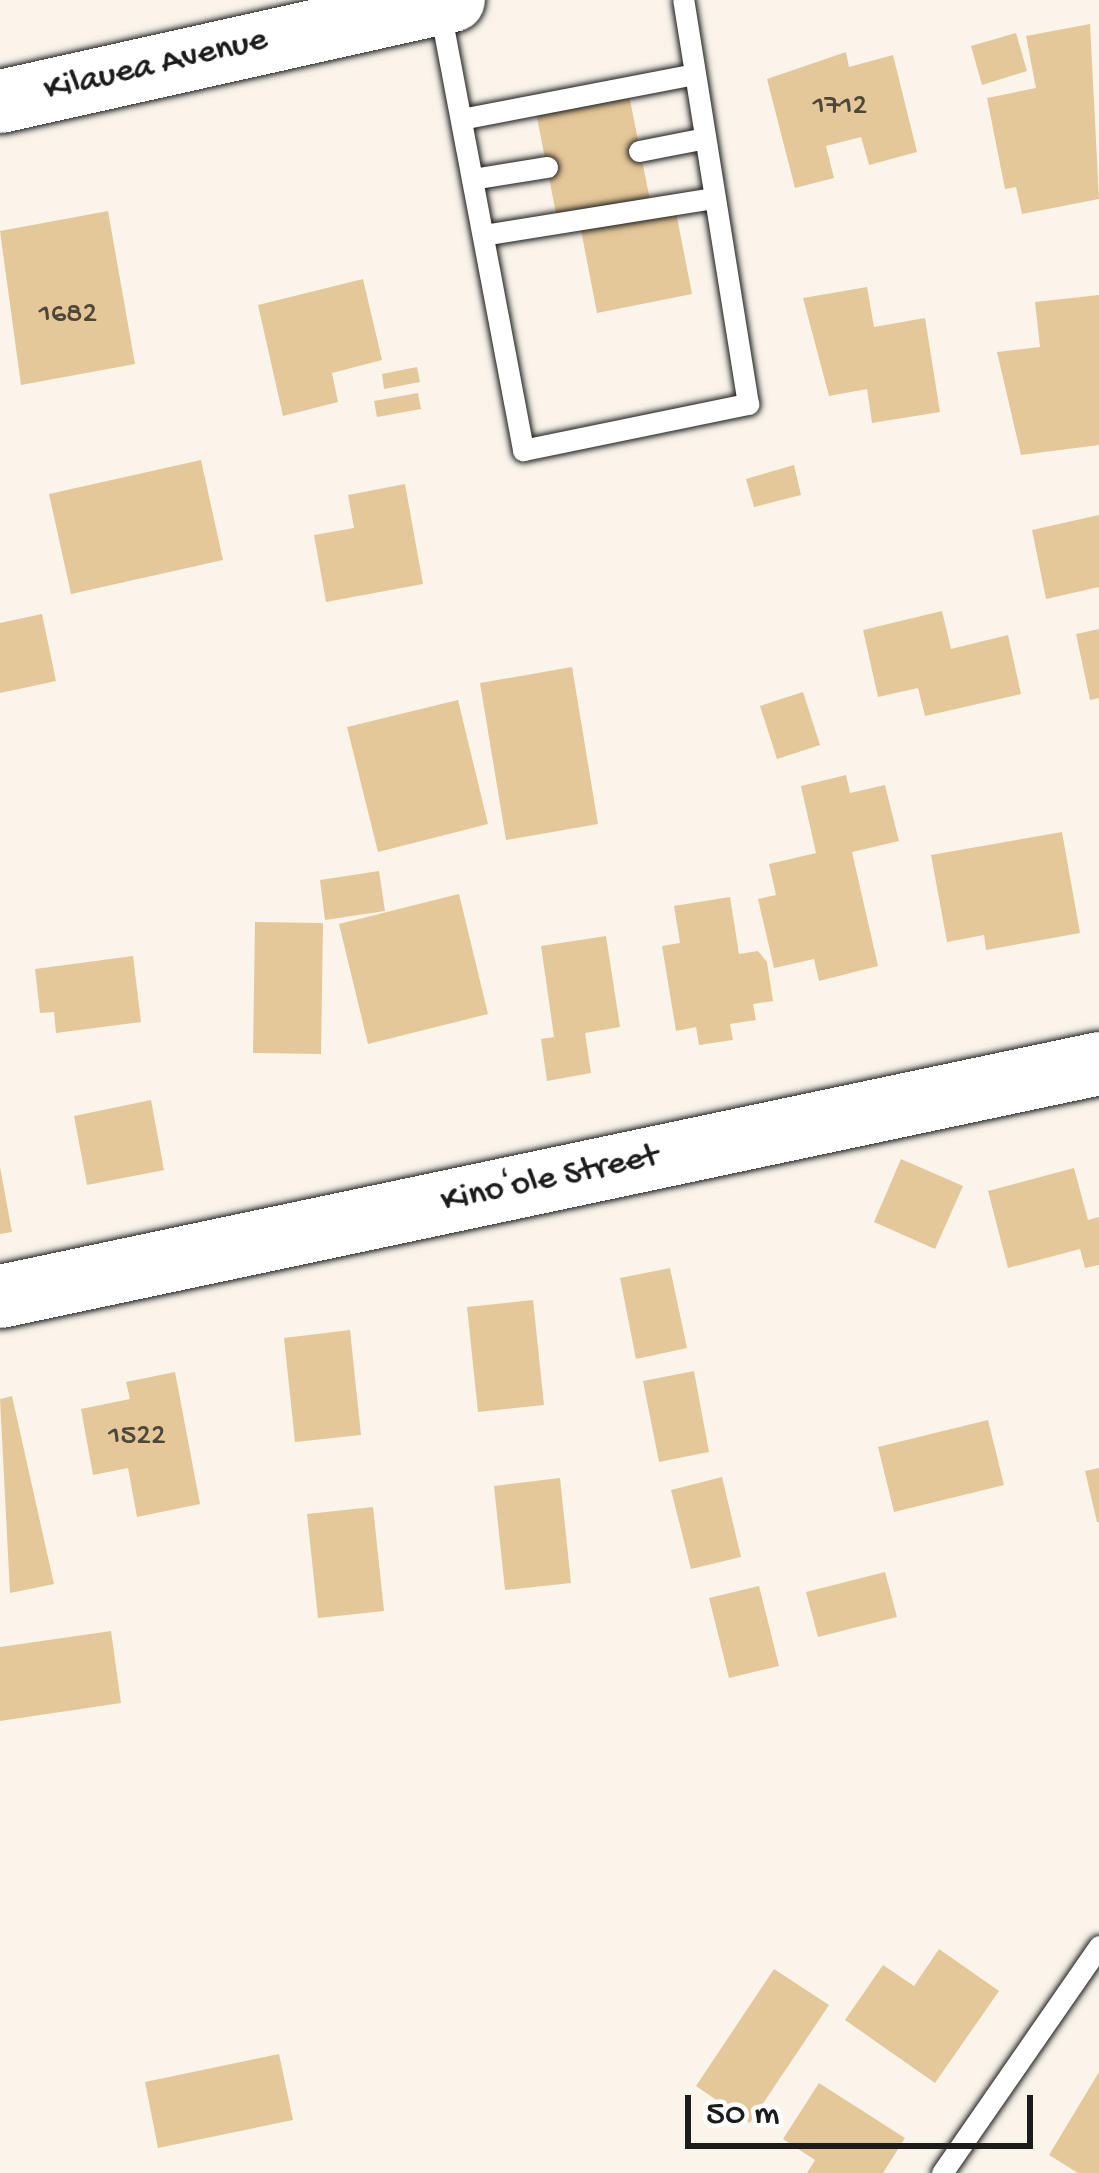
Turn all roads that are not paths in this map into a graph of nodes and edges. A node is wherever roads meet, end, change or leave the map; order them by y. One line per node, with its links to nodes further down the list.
1 (683, 0): 3 (lane)
2 (446, 2): 4 (street, Kilauea Avenue); 5 (lane)
3 (695, 74): 5 (lane); 6 (lane)
4 (0, 101)
5 (461, 119): 9 (lane)
6 (705, 138): 7 (lane); 10 (lane)
7 (639, 151)
8 (547, 167): 9 (lane)
9 (472, 179): 11 (lane)
10 (715, 198): 11 (lane); 11 (lane)
11 (483, 235)
12 (1099, 1063): 13 (street, Kinoʻole Street)
13 (0, 1296)
14 (1099, 1946): 15 (lane)
15 (942, 2173)

